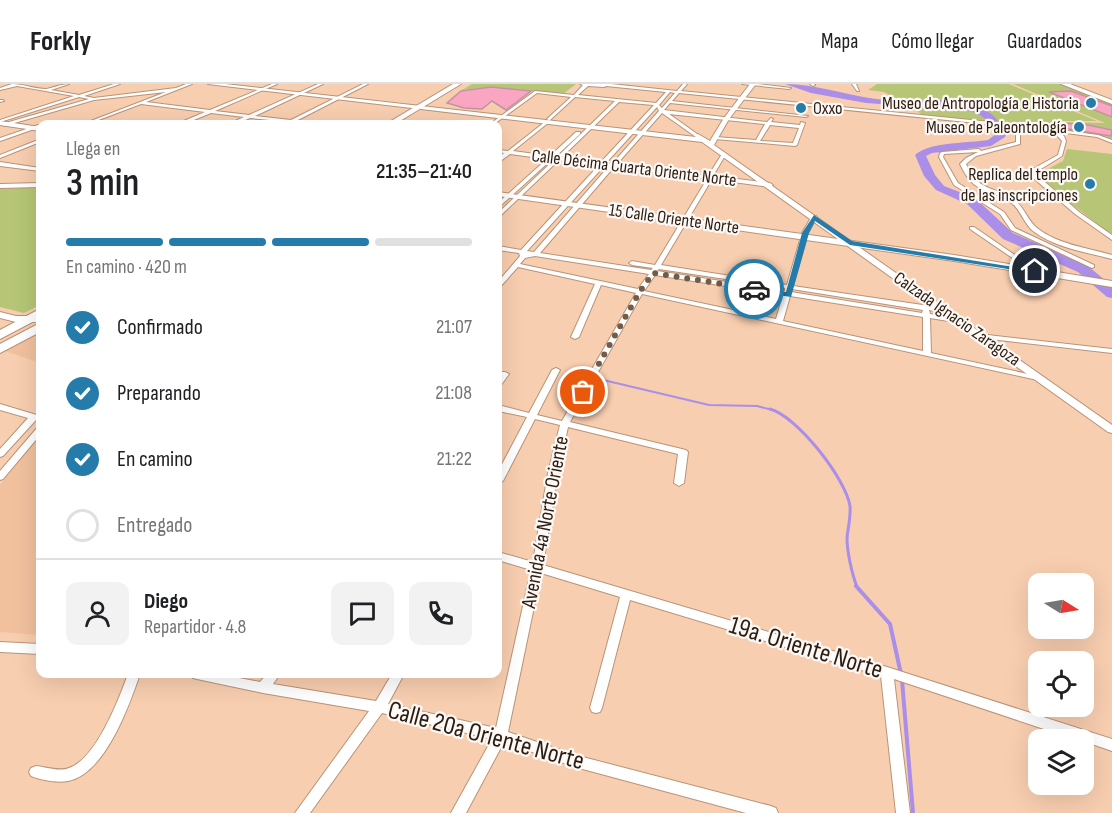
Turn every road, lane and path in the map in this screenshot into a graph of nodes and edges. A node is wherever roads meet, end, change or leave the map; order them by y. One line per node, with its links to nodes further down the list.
1 (17, 84): 26 (street); 28 (street)
2 (67, 84): 28 (street)
3 (110, 84): 34 (street)
4 (118, 84): 34 (street)
5 (190, 84): 27 (street)
6 (211, 84): 24 (street)
7 (228, 84): 24 (street)
8 (321, 84): 31 (street)
9 (366, 84): 36 (street)
10 (373, 84): 36 (street)
11 (450, 84): 12 (street)
12 (457, 84): 46 (main road)
13 (467, 84): 46 (main road)
14 (582, 84): 15 (street)
15 (587, 84): 30 (street); 35 (street)
16 (599, 84): 30 (street)
17 (677, 84): 30 (street)
18 (686, 84): 33 (street)
19 (744, 84): 20 (street)
20 (752, 84): 25 (street); 38 (street)
21 (854, 84): 29 (street)
22 (1064, 84): 40 (main road)
23 (1070, 84): 40 (main road)
24 (271, 88): 31 (street); 53 (street); 53 (street)
25 (789, 88)
26 (0, 89)
27 (178, 89): 37 (street); 42 (street)
28 (46, 90): 34 (street)
29 (858, 90)
30 (668, 92): 33 (street); 43 (street)
31 (302, 93): 36 (street); 57 (street)
32 (543, 93): 35 (street); 55 (street); 55 (street)
33 (677, 93): 38 (street); 41 (street)
34 (76, 96): 37 (street); 69 (street)
35 (575, 96): 39 (street); 68 (street)
36 (343, 98): 46 (street); 64 (street)
37 (94, 99): 70 (street)
38 (742, 99): 44 (street); 48 (street); 49 (street)
39 (615, 100): 43 (street); 74 (street)
40 (1112, 101)
41 (669, 102): 45 (street); 50 (street)
42 (139, 104): 52 (street); 53 (street); 59 (street)
43 (656, 104): 50 (street, Calzada Ignacio Zaragoza); 79 (street)
44 (778, 104): 47 (street); 51 (street)
45 (698, 105): 48 (street); 54 (street)
46 (424, 107): 55 (street); 65 (main road); 66 (main road)
47 (811, 107): 49 (street); 56 (street)
48 (734, 109): 51 (street); 58 (street)
49 (837, 109): 75 (street)
50 (662, 111): 54 (street); 80 (street); 82 (street, Calzada Ignacio Zaragoza)
51 (774, 113): 56 (street); 72 (street)
52 (204, 114): 53 (street); 60 (street)
53 (213, 114): 57 (street); 61 (street)
54 (690, 115): 58 (street)
55 (508, 116): 67 (street); 68 (street); 71 (street)
56 (806, 116): 77 (street)
57 (247, 118): 62 (street); 63 (street)
58 (726, 119): 72 (street); 84 (street)
59 (97, 120)
60 (190, 120)
61 (200, 120)
62 (242, 120)
63 (261, 120)
64 (298, 120)
65 (398, 120)
66 (405, 120)
67 (500, 120)
68 (548, 121): 74 (street); 90 (street)
69 (1, 122): 70 (main road); 76 (main road)
70 (16, 123): 73 (main road)
71 (502, 123)
72 (769, 123): 77 (street); 85 (street)
73 (36, 126)
74 (589, 126): 79 (street); 92 (street)
75 (1016, 126): 81 (street); 89 (street)
76 (36, 127)
77 (802, 127): 85 (street)
78 (36, 128): 83 (street)
79 (632, 130): 80 (street); 95 (street)
80 (642, 131): 82 (street); 97 (street)
81 (1055, 132): 86 (street); 112 (street)
82 (701, 138): 84 (street, Calzada Ignacio Zaragoza)
83 (0, 140)
84 (713, 142): 85 (street); 91 (street, Calzada Ignacio Zaragoza)
85 (757, 142)
86 (1112, 142)
87 (36, 143): 93 (street)
88 (502, 150): 90 (street, Calle Décima Cuarta Oriente Norte)
89 (993, 150): 118 (street); 120 (street)
90 (511, 151): 92 (street, Calle Décima Cuarta Oriente Norte); 94 (street)
91 (724, 154): 99 (street, Avenida 4a Norte Oriente); 100 (street, Calzada Ignacio Zaragoza)
92 (557, 156): 95 (street, Calle Décima Cuarta Oriente Norte); 104 (street); 104 (street)
93 (0, 157)
94 (502, 158)
95 (603, 162): 97 (street, Calle Décima Cuarta Oriente Norte); 105 (street)
96 (0, 164): 98 (street)
97 (614, 164): 99 (street, Calle Décima Cuarta Oriente Norte); 105 (street)
98 (36, 169)
99 (712, 177): 100 (street, Calle Décima Cuarta Oriente Norte); 109 (street, Avenida 4a Norte Oriente)
100 (767, 183): 108 (street, Calzada Ignacio Zaragoza)
101 (36, 185): 102 (street)
102 (0, 186)
103 (502, 192): 104 (main road, 15 Calle Oriente Norte)
104 (516, 194): 105 (main road, 15 Calle Oriente Norte); 106 (street); 107 (street)
105 (573, 202): 109 (main road, 15 Calle Oriente Norte); 116 (street); 117 (street)
106 (502, 203)
107 (502, 211)
108 (814, 217): 111 (street); 113 (street, Calzada Ignacio Zaragoza)
109 (686, 219): 111 (main road, 15 Calle Oriente Norte); 122 (street, Avenida 4a Norte Oriente)
110 (972, 228): 121 (street)
111 (805, 235): 113 (main road, 15 Calle Oriente Norte); 128 (street)
112 (1112, 238)
113 (847, 241): 121 (main road, 15 Calle Oriente Norte); 130 (street, Calzada Ignacio Zaragoza)
114 (502, 244): 116 (street)
115 (502, 249): 116 (street)
116 (524, 252): 117 (street); 119 (street)
117 (537, 252): 122 (street)
118 (1112, 257)
119 (516, 265): 125 (street); 126 (street)
120 (1092, 266)
121 (1031, 268): 123 (main road, 15 Calle Oriente Norte)
122 (655, 270): 128 (street); 129 (street, Avenida 4a Norte Oriente)
123 (1078, 275): 124 (main road); 127 (main road)
124 (1112, 279)
125 (502, 281)
126 (598, 284): 129 (street); 140 (street)
127 (1112, 284)
128 (790, 292): 131 (street); 136 (street)
129 (639, 293): 136 (street); 155 (street, Avenida 4a Norte Oriente)
130 (947, 311): 131 (street); 133 (street, Calzada Ignacio Zaragoza)
131 (926, 312): 133 (street); 143 (street)
132 (0, 315): 134 (street)
133 (961, 321): 139 (street, Calzada Ignacio Zaragoza)
134 (16, 322): 135 (main road); 138 (main road)
135 (36, 322)
136 (779, 322): 143 (street)
137 (36, 323): 141 (main road)
138 (0, 335)
139 (982, 336): 142 (street); 147 (street, Calzada Ignacio Zaragoza)
140 (575, 337)
141 (0, 349)
142 (1112, 351)
143 (927, 354): 147 (street)
144 (556, 370): 150 (street)
145 (505, 374): 146 (street)
146 (502, 378)
147 (1043, 379): 153 (street, Calzada Ignacio Zaragoza)
148 (0, 407): 151 (street)
149 (502, 409): 150 (street)
150 (532, 415): 155 (street); 159 (street)
151 (36, 418)
152 (36, 419): 158 (street)
153 (1099, 420): 154 (street); 156 (street, Calzada Ignacio Zaragoza)
154 (1112, 422)
155 (565, 423): 161 (street); 163 (street, Avenida 4a Norte Oriente)
156 (1112, 430)
157 (36, 435): 160 (street)
158 (0, 454)
159 (502, 473)
160 (0, 477)
161 (679, 483)
162 (502, 557): 163 (street, 19a. Oriente Norte)
163 (537, 568): 164 (street, 19a. Oriente Norte); 175 (street, Avenida 4a Norte Oriente)
164 (626, 594): 167 (street, 19a. Oriente Norte); 174 (street)
165 (0, 647): 166 (street)
166 (36, 649)
167 (891, 674): 176 (street, 19a. Oriente Norte); 181 (street)
168 (132, 678): 177 (street)
169 (216, 678): 172 (street, Calle 20a Oriente Norte)
170 (271, 678): 172 (street)
171 (396, 678): 173 (street)
172 (263, 688): 173 (street, Calle 20a Oriente Norte)
173 (379, 707): 175 (street, Calle 20a Oriente Norte); 178 (street)
174 (596, 708)
175 (501, 735): 179 (street, Avenida 4a Norte Oriente); 180 (street, Calle 20a Oriente Norte)
176 (1112, 745)
177 (36, 772)
178 (302, 813)
179 (458, 813)
180 (771, 813)
181 (903, 813)

